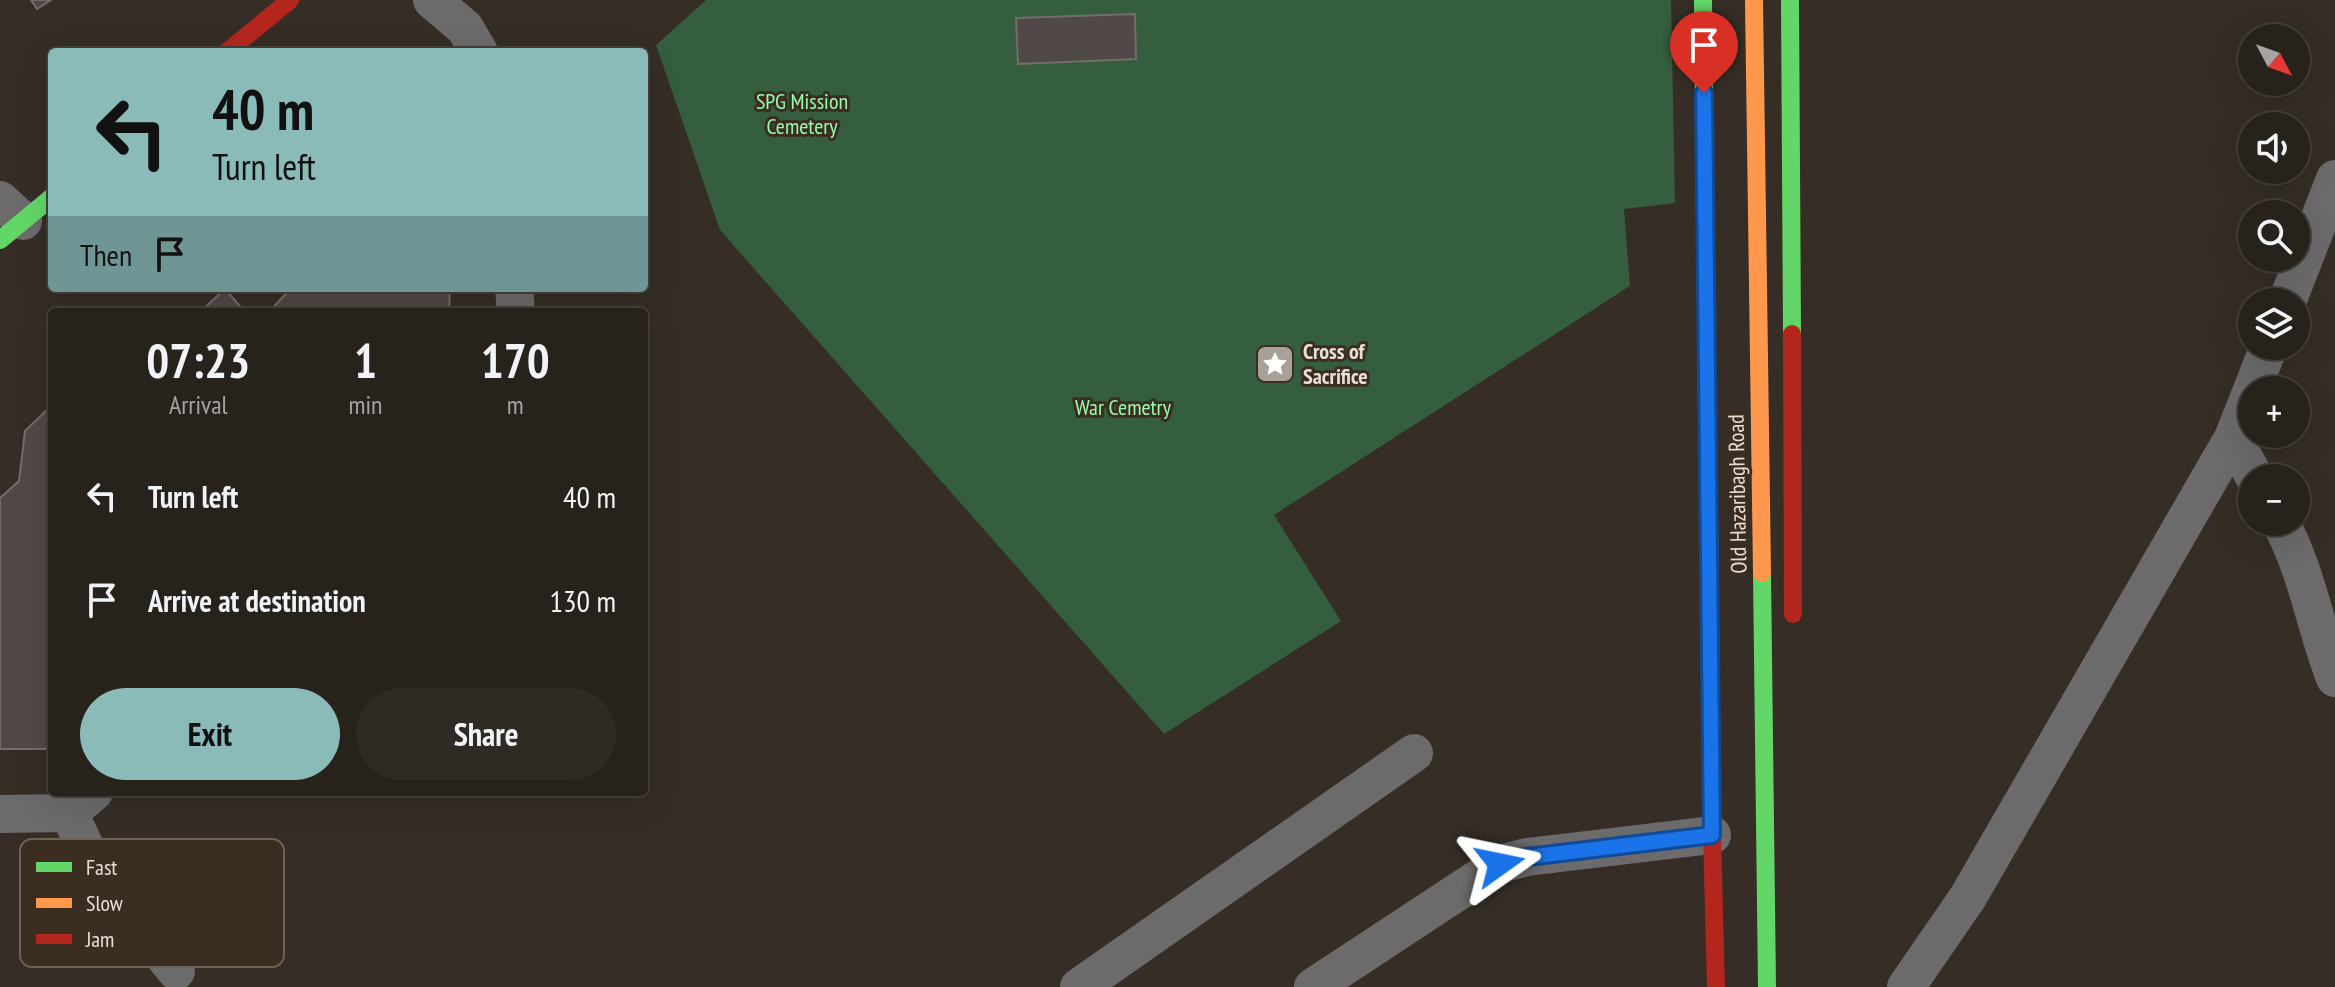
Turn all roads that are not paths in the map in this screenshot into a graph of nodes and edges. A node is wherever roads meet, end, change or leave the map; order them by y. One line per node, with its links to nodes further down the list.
1 (290, 0): 6 (street)
2 (432, 0): 7 (street)
3 (1703, 0): 21 (street)
4 (1754, 0): 28 (street, Old Hazaribagh Road)
5 (1790, 0): 16 (street)
6 (244, 45)
7 (477, 48)
8 (2335, 179): 11 (street)
9 (48, 199): 10 (street)
10 (8, 220)
11 (2292, 288)
12 (2238, 425): 13 (street)
13 (2233, 438): 14 (street); 29 (street)
14 (2247, 464)
15 (2288, 536): 17 (street)
16 (1793, 632)
17 (2335, 678)
18 (1414, 753): 25 (street)
19 (82, 803): 20 (street); 22 (street)
20 (0, 814)
21 (1712, 835): 26 (street); 27 (street)
22 (91, 839)
23 (173, 967): 24 (street)
24 (176, 971)
25 (1079, 987)
26 (1313, 987)
27 (1716, 987)
28 (1767, 987)
29 (1906, 987)

